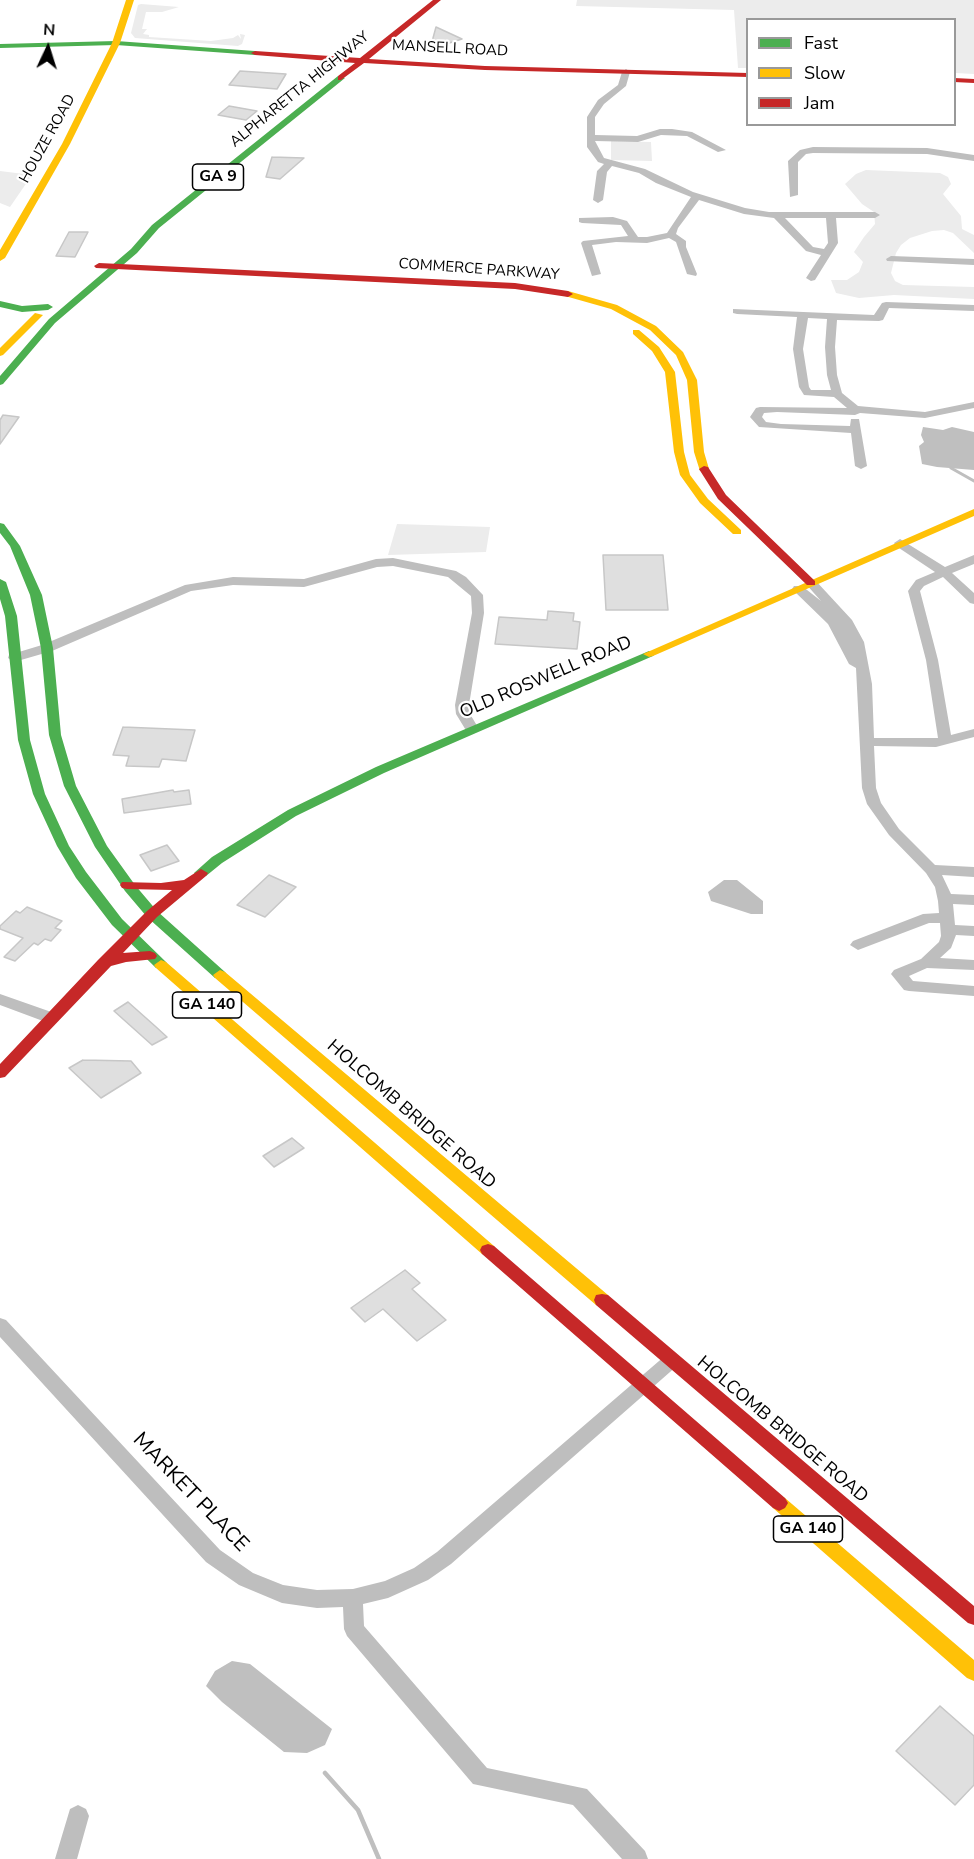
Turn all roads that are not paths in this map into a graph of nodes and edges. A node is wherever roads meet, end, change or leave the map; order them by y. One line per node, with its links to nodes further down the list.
1 (130, 0): 3 (main road, HOUZE ROAD)
2 (437, 0): 7 (main road, ALPHARETTA HIGHWAY / GA 9)
3 (122, 27): 5 (main road); 6 (main road, HOUZE ROAD); 9 (main road)
4 (0, 40): 5 (main road, MANSELL ROAD)
5 (90, 40): 6 (main road, MANSELL ROAD)
6 (116, 43): 8 (main road, MANSELL ROAD); 9 (main road, MANSELL ROAD); 33 (main road, HOUZE ROAD)
7 (384, 44): 11 (main road, ALPHARETTA HIGHWAY / GA 9); 12 (main road)
8 (0, 46)
9 (156, 46): 10 (main road, MANSELL ROAD)
10 (317, 58): 11 (main road, MANSELL ROAD); 15 (main road)
11 (363, 61): 12 (main road, MANSELL ROAD); 15 (main road, ALPHARETTA HIGHWAY / GA 9)
12 (432, 66): 13 (main road, MANSELL ROAD)
13 (626, 72): 14 (main road, MANSELL ROAD); 18 (street)
14 (746, 75)
15 (345, 76): 29 (main road, ALPHARETTA HIGHWAY / GA 9)
16 (956, 80): 17 (main road)
17 (974, 81)
18 (590, 138): 19 (street); 21 (street)
19 (721, 150)
20 (974, 158): 22 (street)
21 (610, 163): 23 (street); 24 (street)
22 (793, 195)
23 (697, 196): 25 (street); 30 (street)
24 (598, 200)
25 (777, 215): 27 (street); 32 (street)
26 (875, 215): 27 (street)
27 (831, 216): 32 (street)
28 (582, 220): 31 (street)
29 (156, 227): 36 (main road, ALPHARETTA HIGHWAY / GA 9); 37 (main road, ALPHARETTA HIGHWAY / GA 9)
30 (671, 235): 31 (street); 39 (street)
31 (635, 239): 38 (street)
32 (827, 253): 41 (street)
33 (0, 258)
34 (891, 259): 35 (street)
35 (974, 262)
36 (99, 266): 37 (main road, COMMERCE PARKWAY); 43 (main road, ALPHARETTA HIGHWAY / GA 9)
37 (114, 267): 40 (main road, COMMERCE PARKWAY); 50 (main road, ALPHARETTA HIGHWAY / GA 9)
38 (596, 274)
39 (692, 274)
40 (269, 276): 58 (main road, COMMERCE PARKWAY); 64 (main road, COMMERCE PARKWAY)
41 (811, 278)
42 (1, 304): 43 (main road); 48 (main road)
43 (48, 307): 48 (main road, ALPHARETTA HIGHWAY / GA 9)
44 (974, 308): 47 (street)
45 (737, 311): 46 (street)
46 (803, 314): 47 (street); 51 (street)
47 (832, 316): 51 (street)
48 (21, 330): 49 (main road, ALPHARETTA HIGHWAY / GA 9)
49 (0, 353)
50 (0, 382)
51 (837, 394): 53 (street)
52 (973, 406): 53 (street)
53 (855, 411): 54 (street); 54 (street)
54 (854, 430): 55 (street)
55 (861, 466)
56 (974, 512): 59 (main road, OLD ROSWELL ROAD)
57 (0, 526): 66 (main road, HOLCOMB BRIDGE ROAD / GA 140)
58 (747, 542)
59 (900, 543): 62 (street); 64 (main road, OLD ROSWELL ROAD)
60 (764, 558): 64 (main road)
61 (974, 559): 62 (street)
62 (944, 572): 65 (street); 70 (street)
63 (0, 582): 67 (main road, GA 140)
64 (804, 586): 68 (main road, OLD ROSWELL ROAD); 71 (street)
65 (974, 600)
66 (46, 648): 67 (street); 68 (street); 75 (main road, HOLCOMB BRIDGE ROAD / GA 140)
67 (14, 658): 81 (main road, GA 140)
68 (472, 729): 74 (main road, OLD ROSWELL ROAD)
69 (974, 733): 70 (street)
70 (945, 741): 71 (street)
71 (867, 742): 72 (street)
72 (931, 870): 73 (street); 76 (street)
73 (974, 872)
74 (187, 884): 75 (main road); 78 (main road, OLD ROSWELL ROAD)
75 (128, 885): 78 (main road, HOLCOMB BRIDGE ROAD / GA 140)
76 (945, 898): 77 (street); 79 (street)
77 (974, 900)
78 (152, 914): 81 (main road, OLD ROSWELL ROAD); 92 (main road, HOLCOMB BRIDGE ROAD / GA 140)
79 (947, 924): 80 (street); 82 (street); 85 (street)
80 (974, 931)
81 (130, 935): 83 (main road, GA 140); 84 (main road, OLD ROSWELL ROAD)
82 (858, 945)
83 (150, 956): 84 (main road); 93 (main road, GA 140)
84 (103, 963): 89 (main road, OLD ROSWELL ROAD)
85 (926, 963): 86 (street); 87 (street)
86 (974, 965)
87 (974, 991)
88 (0, 999): 89 (street)
89 (51, 1018): 90 (main road, OLD ROSWELL ROAD)
90 (0, 1073)
91 (0, 1325): 94 (street, MARKET PLACE)
92 (672, 1360): 93 (street, MARKET PLACE); 95 (main road, HOLCOMB BRIDGE ROAD / GA 140)
93 (643, 1385): 94 (street, MARKET PLACE); 96 (main road, GA 140)
94 (353, 1598): 99 (street)
95 (974, 1617)
96 (974, 1672)
97 (78, 1816): 98 (street)
98 (66, 1859)
99 (636, 1859)

